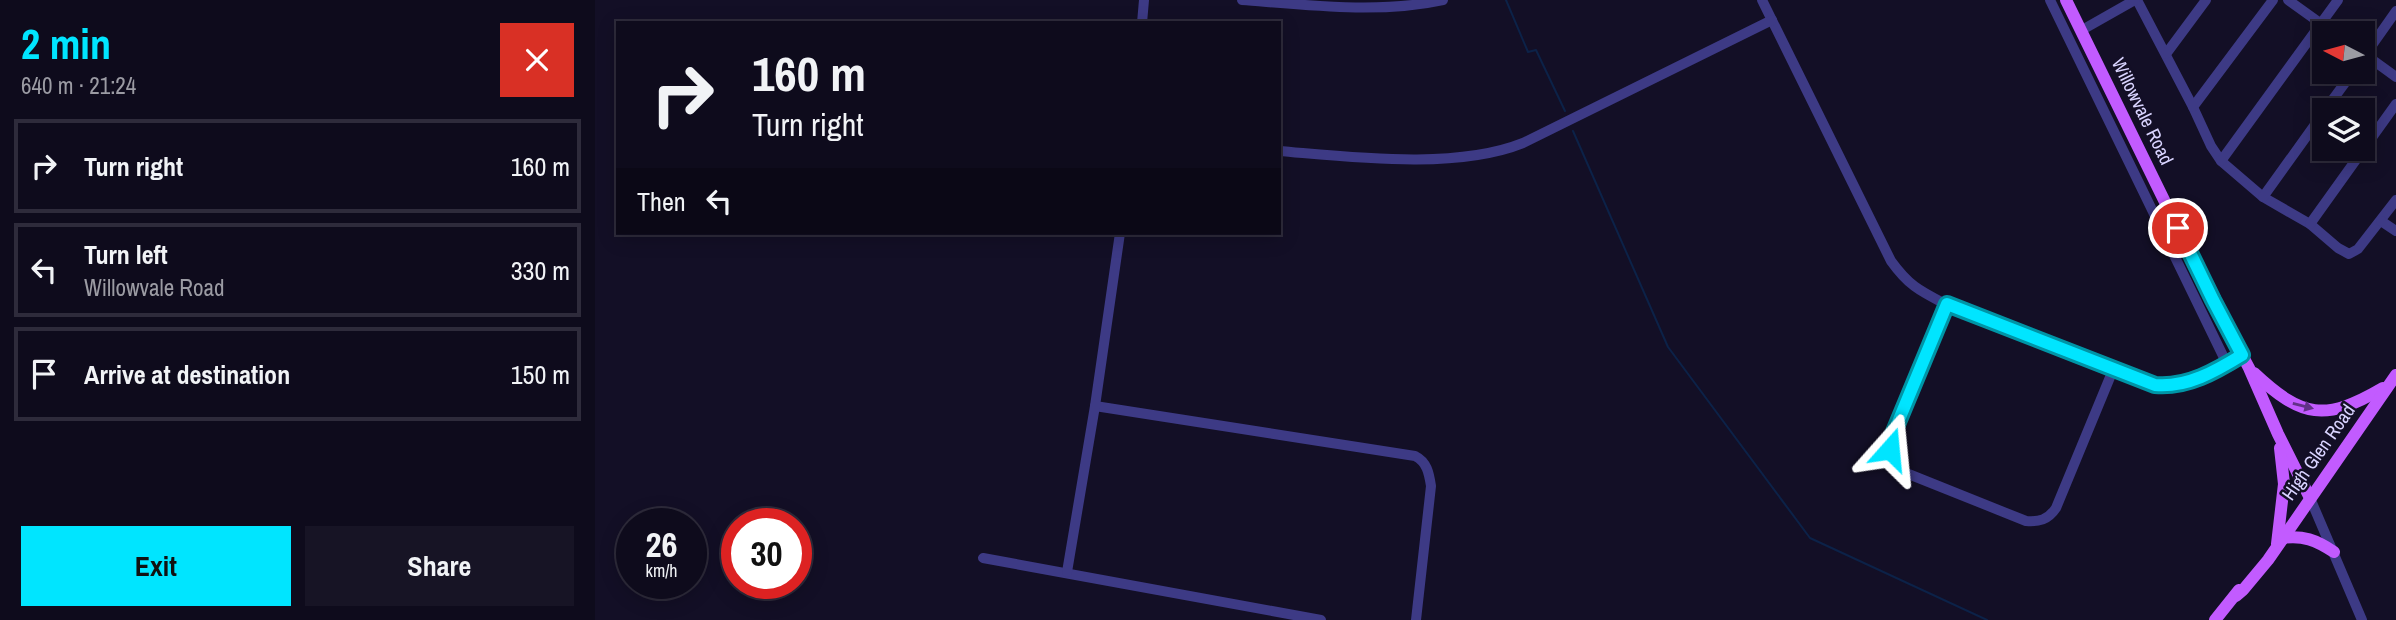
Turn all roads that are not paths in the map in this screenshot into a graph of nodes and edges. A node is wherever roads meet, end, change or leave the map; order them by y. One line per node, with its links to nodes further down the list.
1 (1144, 0): 14 (street)
2 (1241, 0): 3 (street)
3 (1443, 0)
4 (1762, 0): 13 (street)
5 (2050, 0): 36 (street)
6 (2066, 0): 17 (main road, Willowvale Road)
7 (2136, 0): 17 (street); 20 (street)
8 (2206, 0): 20 (street)
9 (2273, 0): 24 (street)
10 (2288, 0): 15 (street)
11 (2338, 0): 16 (street)
12 (2396, 10): 19 (street)
13 (1772, 20): 26 (street); 34 (street)
14 (1142, 21)
15 (2317, 21)
16 (2323, 21)
17 (2082, 30): 35 (main road, Willowvale Road)
18 (2312, 36): 27 (street)
19 (2375, 39)
20 (2167, 54): 24 (street)
21 (2375, 64): 22 (street)
22 (2396, 77)
23 (2396, 104): 31 (street)
24 (2193, 107): 27 (street)
25 (2312, 128): 28 (street)
26 (1281, 151)
27 (2221, 160): 28 (street)
28 (2263, 197): 31 (street)
29 (2396, 200): 30 (street)
30 (2381, 221): 31 (street); 32 (street)
31 (2310, 224)
32 (2396, 231)
33 (1120, 235): 40 (street)
34 (1947, 304): 38 (street); 38 (street)
35 (2242, 355): 36 (street); 37 (main road, Willowvale Road)
36 (2227, 364): 38 (street)
37 (2249, 368): 39 (main road, one-way to 39); 41 (main road, Willowvale Road)
38 (2113, 370)
39 (2392, 380): 42 (main road, High Glen Road)
40 (1095, 406): 46 (street); 48 (street)
41 (2278, 433): 42 (main road, Willowvale Road); 43 (main road)
42 (2310, 498): 43 (main road, High Glen Road); 44 (street, Willowvale Road)
43 (2277, 545): 44 (main road); 49 (main road, High Glen Road)
44 (2334, 552): 50 (street, Willowvale Road)
45 (983, 558): 46 (street)
46 (1067, 572): 47 (street)
47 (1321, 620)
48 (1416, 620)
49 (2215, 620)
50 (2362, 620)

